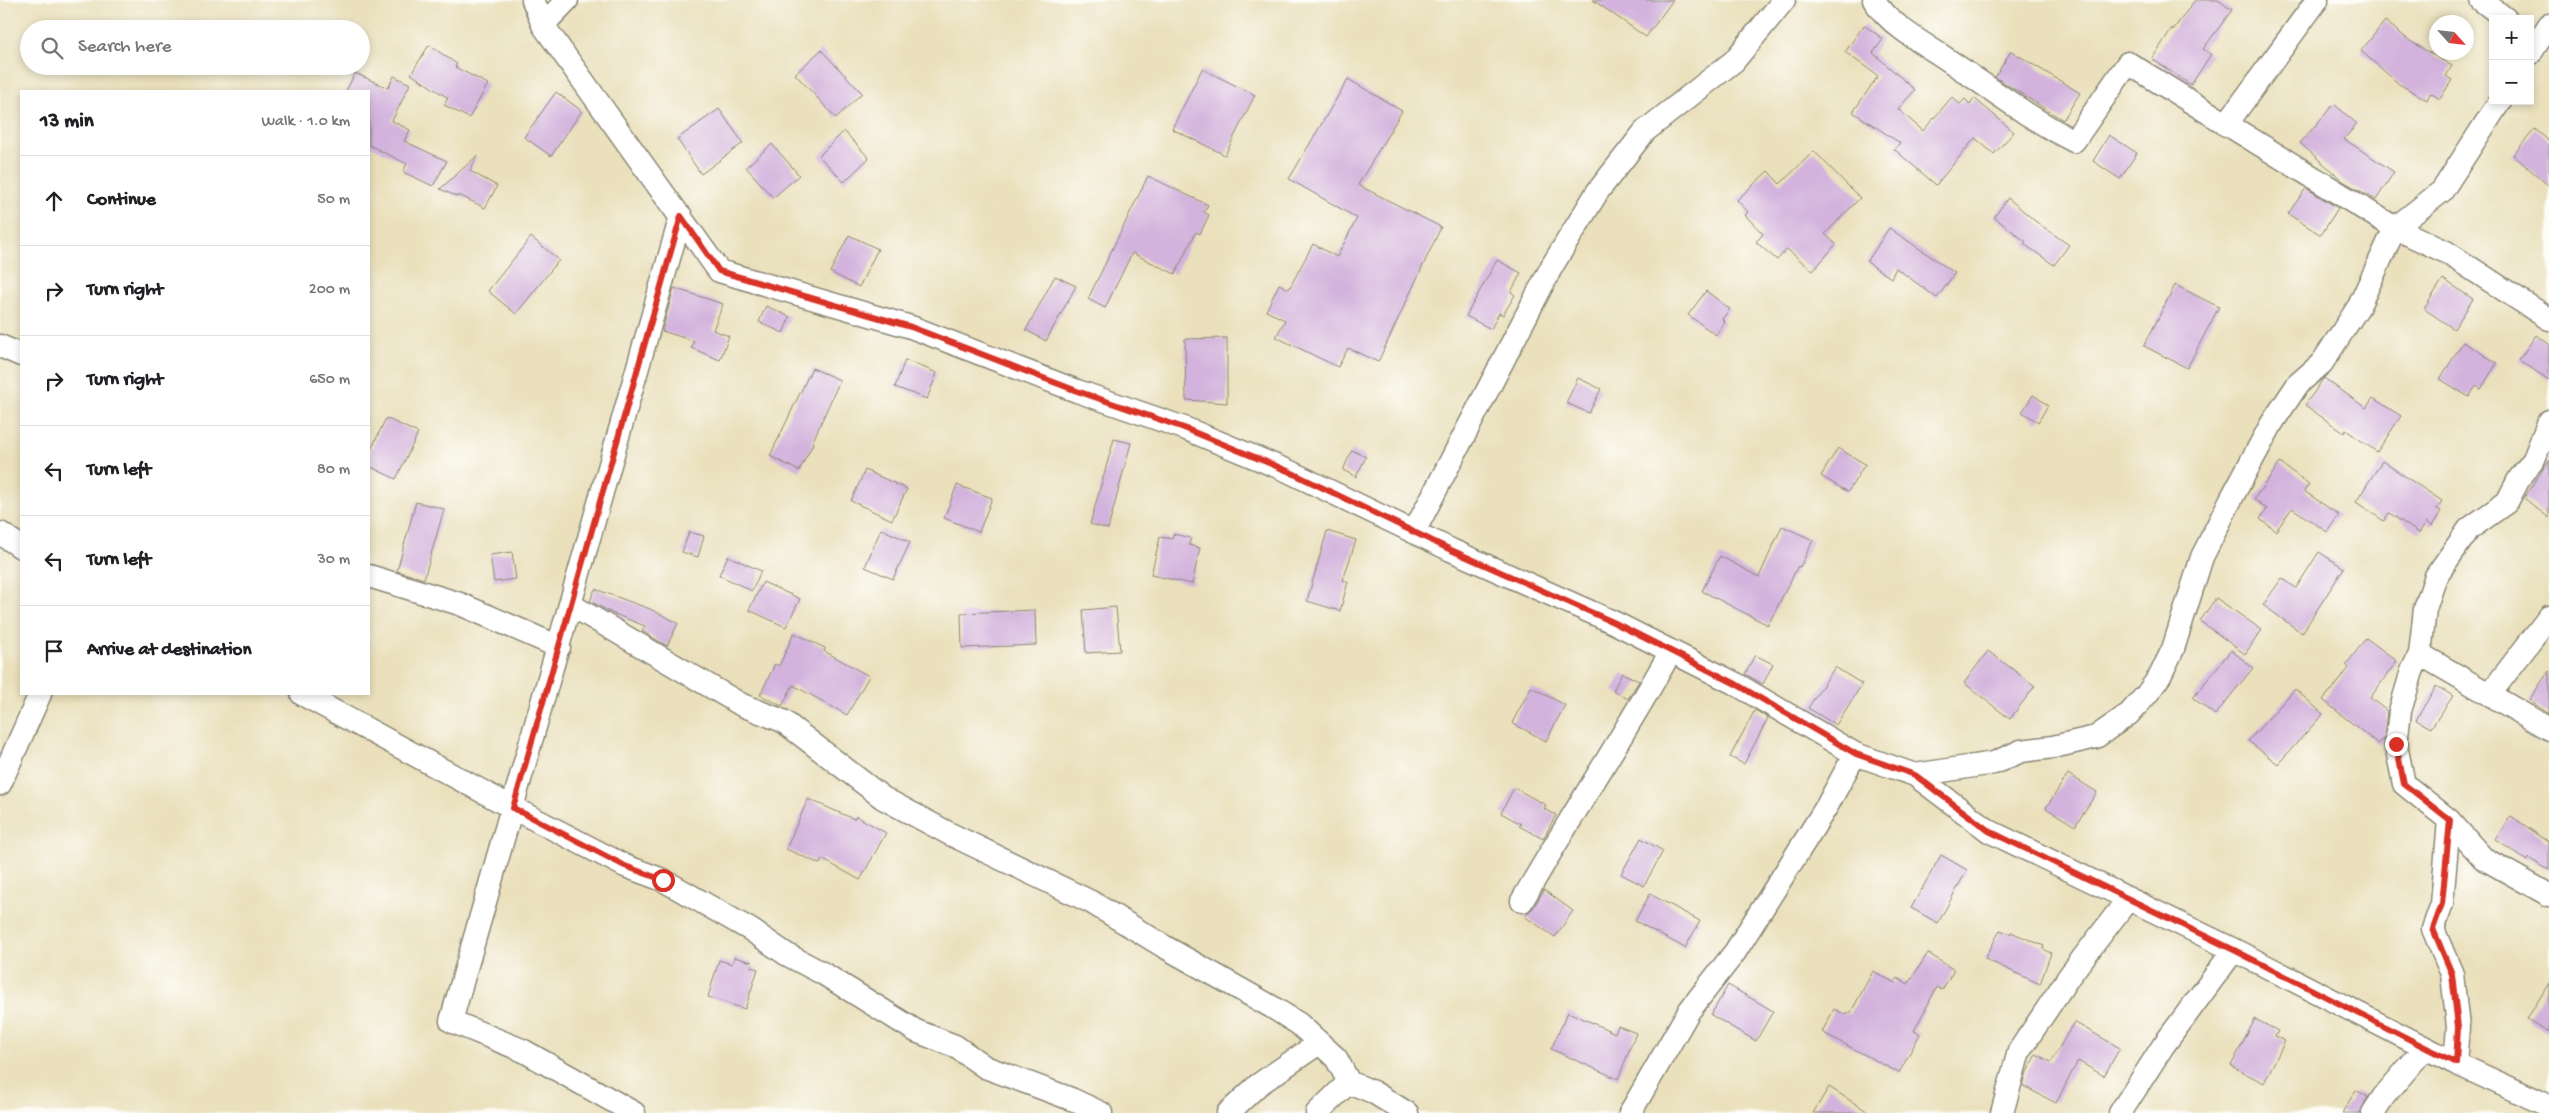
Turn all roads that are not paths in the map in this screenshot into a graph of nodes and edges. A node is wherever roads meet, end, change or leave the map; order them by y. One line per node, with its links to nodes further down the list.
1 (533, 0): 8 (street)
2 (567, 0): 8 (street)
3 (1784, 0): 18 (street)
4 (1874, 0): 10 (street)
5 (2317, 0): 10 (street)
6 (2481, 0): 7 (street)
7 (2501, 15)
8 (543, 25): 11 (street)
9 (2497, 105): 12 (street)
10 (2226, 125): 12 (street)
11 (681, 216): 18 (street); 21 (street)
12 (2395, 228): 13 (street); 31 (street)
13 (2549, 319)
14 (0, 346): 15 (street)
15 (20, 354)
16 (2549, 421): 25 (street)
17 (0, 532): 19 (street)
18 (1414, 532): 24 (street)
19 (20, 546)
20 (370, 576): 23 (street)
21 (571, 606): 23 (street); 39 (street)
22 (2549, 617): 26 (street)
23 (559, 647): 33 (street)
24 (1671, 652): 30 (street); 37 (street)
25 (2420, 654): 26 (street); 34 (street)
26 (2490, 694): 29 (street)
27 (40, 695): 32 (street)
28 (304, 695): 33 (street)
29 (2549, 729)
30 (1856, 754): 31 (street); 49 (street)
31 (1915, 775): 36 (street)
32 (0, 784)
33 (513, 808): 44 (street); 45 (street)
34 (2450, 820): 35 (street); 41 (street)
35 (2549, 895)
36 (2128, 899): 38 (street); 50 (street)
37 (1522, 901)
38 (2234, 950): 40 (street); 51 (street)
39 (1319, 1043): 42 (street); 46 (street)
40 (2426, 1048): 41 (street); 52 (street)
41 (2456, 1063): 43 (street)
42 (1349, 1082): 47 (street); 48 (street)
43 (2549, 1106)
44 (634, 1113)
45 (1101, 1113)
46 (1228, 1113)
47 (1317, 1113)
48 (1407, 1113)
49 (1630, 1113)
50 (2002, 1113)
51 (2120, 1113)
52 (2373, 1113)

